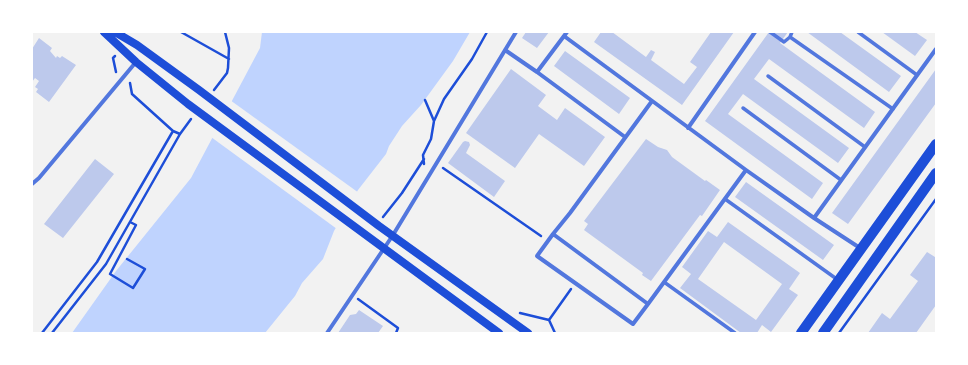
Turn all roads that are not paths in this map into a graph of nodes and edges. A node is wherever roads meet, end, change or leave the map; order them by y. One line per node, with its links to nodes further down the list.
1 (104, 32): 12 (main road)
2 (115, 32): 30 (main road)
3 (516, 32): 11 (street)
4 (755, 32): 19 (street)
5 (770, 32): 9 (street)
6 (792, 32): 9 (street)
7 (858, 32): 14 (street)
8 (565, 34): 13 (street); 16 (street)
9 (790, 37): 18 (street)
10 (936, 49): 14 (street)
11 (505, 50): 13 (street); 30 (street)
12 (136, 62): 26 (street); 31 (main road)
13 (537, 72): 20 (street)
14 (917, 75): 18 (street)
15 (768, 76): 22 (street)
16 (652, 101): 19 (street); 20 (street)
17 (743, 108): 25 (street)
18 (893, 109): 22 (street)
19 (688, 128): 23 (street)
20 (625, 137): 29 (street)
21 (936, 144): 32 (main road)
22 (866, 147): 25 (street)
23 (746, 170): 27 (street); 28 (street)
24 (936, 173): 41 (main road)
25 (841, 180): 28 (street)
26 (32, 184)
27 (725, 199): 33 (street); 34 (street)
28 (814, 218): 32 (street)
29 (553, 234): 35 (street); 35 (street)
30 (393, 235): 31 (street); 38 (main road)
31 (384, 248): 36 (street); 37 (main road)
32 (861, 249): 33 (main road)
33 (838, 280): 40 (main road)
34 (664, 282): 35 (street); 39 (street)
35 (648, 304)
36 (327, 333)
37 (499, 333)
38 (528, 333)
39 (735, 333)
40 (801, 333)
41 (823, 333)

